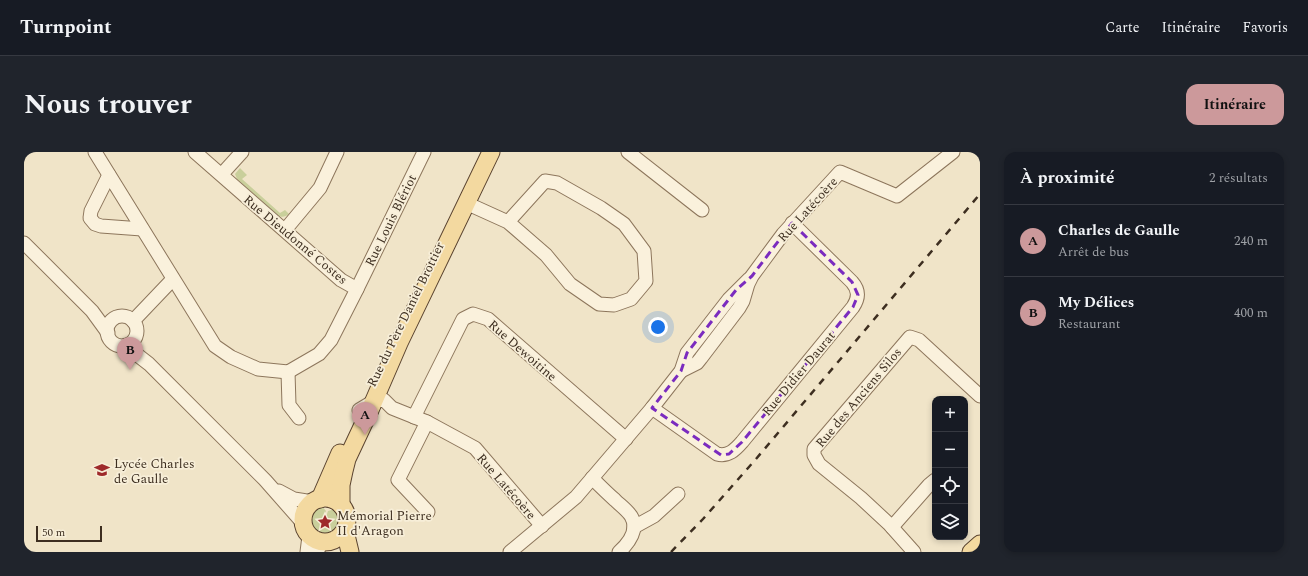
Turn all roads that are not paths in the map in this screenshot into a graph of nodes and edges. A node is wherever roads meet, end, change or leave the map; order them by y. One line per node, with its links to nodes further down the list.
1 (95, 152): 11 (street)
2 (195, 152): 10 (street, Rue Dieudonné Costes)
3 (242, 152): 10 (street)
4 (337, 152): 17 (street)
5 (424, 152): 20 (street, Rue Louis Blériot)
6 (483, 152): 30 (main road, Rue du Père Daniel Brottier)
7 (491, 152): 12 (main road, Rue du Père Daniel Brottier)
8 (628, 152): 13 (street)
9 (953, 152): 15 (street, Rue Latécoère)
10 (222, 174): 17 (street, Rue Dieudonné Costes)
11 (109, 175): 16 (street); 16 (street)
12 (466, 203): 14 (street); 30 (main road, Rue du Père Daniel Brottier)
13 (702, 210)
14 (508, 222): 14 (street)
15 (792, 224): 31 (street, Rue Latécoère); 31 (street, Rue Didier Daurat)
16 (142, 230): 19 (street)
17 (285, 230): 20 (street, Rue Dieudonné Costes)
18 (24, 243): 21 (street)
19 (173, 279): 23 (street); 28 (street)
20 (357, 288): 28 (street, Rue Dieudonné Costes)
21 (92, 311): 22 (street); 24 (street)
22 (115, 318): 23 (street); 24 (street)
23 (133, 321): 25 (street)
24 (108, 332): 26 (street)
25 (136, 336): 26 (street); 27 (street)
26 (126, 345): 27 (street)
27 (149, 364): 37 (street)
28 (288, 372): 33 (street)
29 (980, 396): 45 (street, Rue des Anciens Silos)
30 (376, 403): 32 (street, Rue Latécoère); 40 (main road, Rue du Père Daniel Brottier); 41 (main road, Rue du Père Daniel Brottier)
31 (652, 408): 35 (street, Rue Latécoère)
32 (414, 417): 34 (street, Rue Latécoère); 35 (street, Rue Dewoitine)
33 (299, 418)
34 (427, 422): 42 (street); 43 (street, Rue Latécoère)
35 (626, 439): 36 (street, Rue Latécoère)
36 (592, 478): 43 (street, Rue Latécoère); 44 (street)
37 (265, 480): 40 (street); 47 (street)
38 (932, 482): 45 (street)
39 (678, 494): 44 (street)
40 (317, 500): 41 (main road); 47 (main road)
41 (341, 505): 46 (main road)
42 (428, 512)
43 (542, 526): 50 (street)
44 (634, 527): 51 (street)
45 (892, 527): 52 (street, Rue des Anciens Silos)
46 (345, 531): 47 (main road); 49 (main road)
47 (318, 543)
48 (980, 544): 53 (main road)
49 (350, 552)
50 (510, 552)
51 (619, 552)
52 (914, 552)
53 (971, 552)

